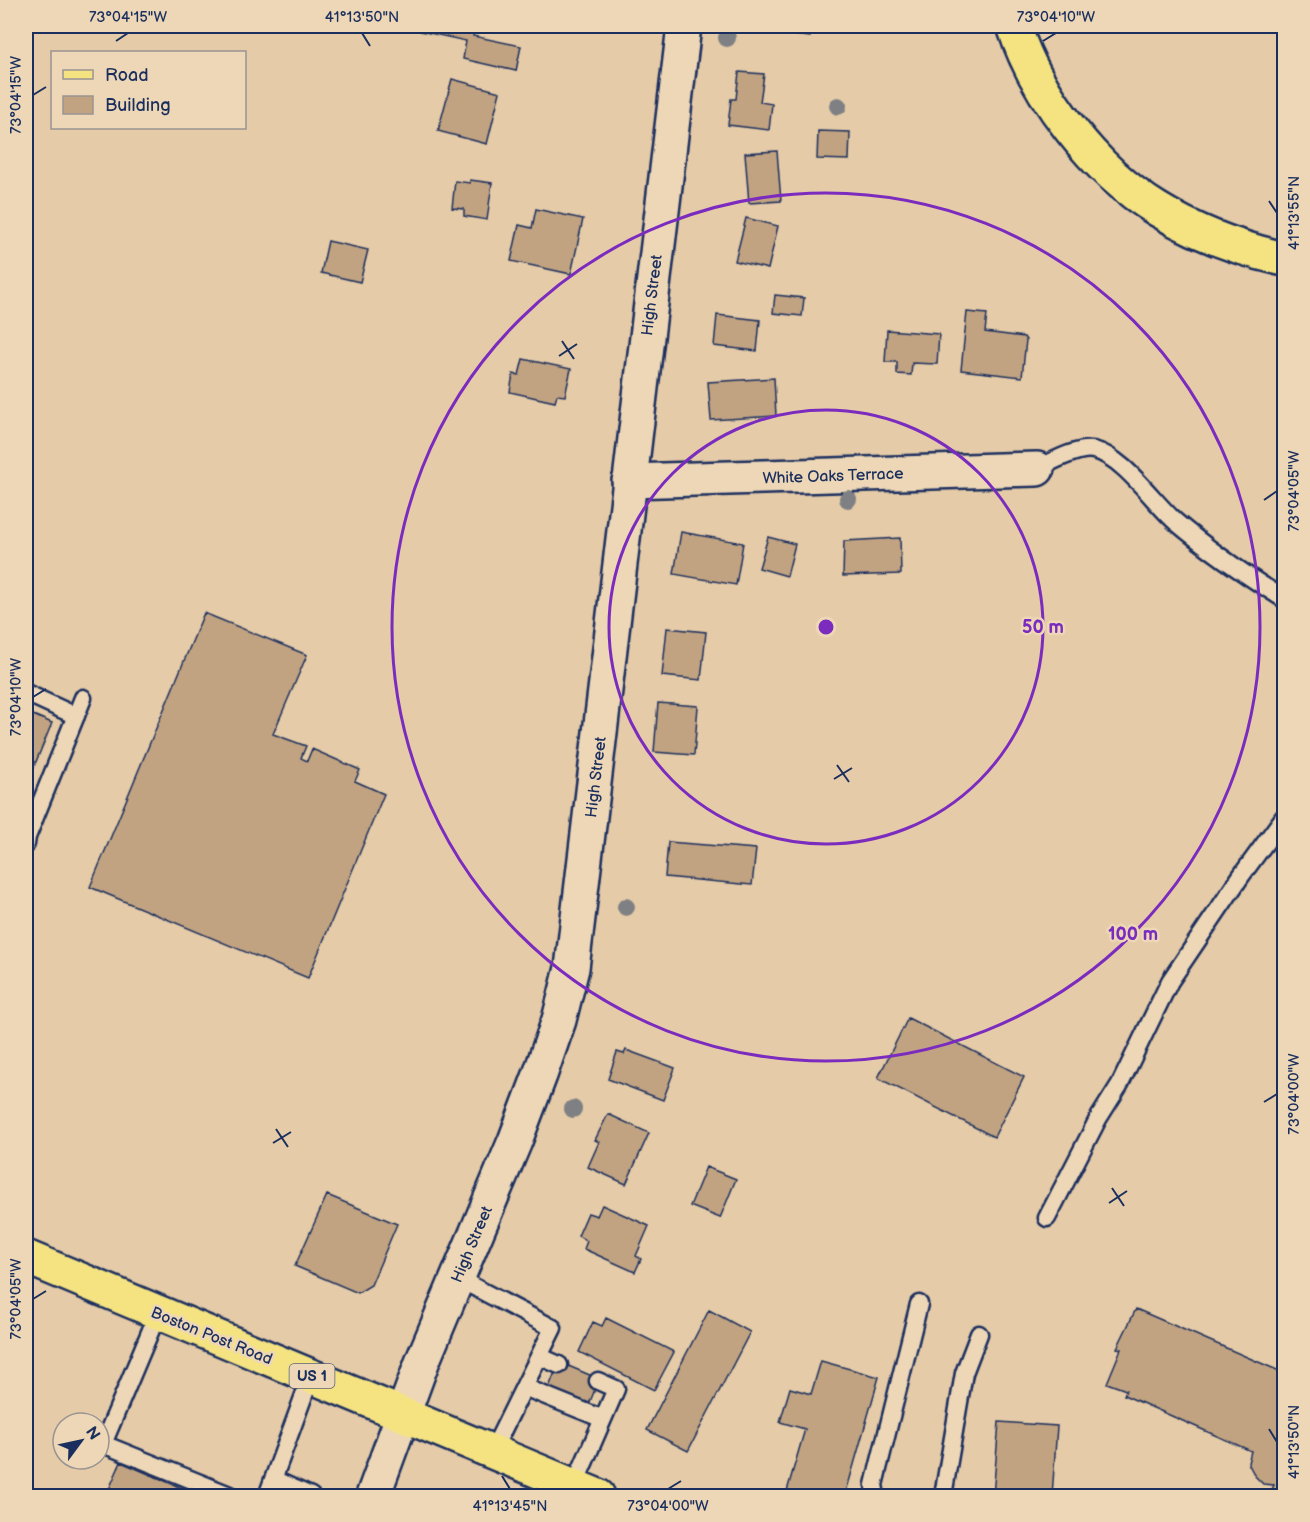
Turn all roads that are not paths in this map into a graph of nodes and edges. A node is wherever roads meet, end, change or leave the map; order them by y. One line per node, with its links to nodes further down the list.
1 (684, 26): 5 (main road, High Street)
2 (1014, 26): 3 (main road)
3 (1284, 259)
4 (1037, 469): 5 (main road, White Oaks Terrace); 6 (lane)
5 (628, 481): 14 (main road, High Street)
6 (1284, 599)
7 (26, 693): 9 (lane)
8 (83, 698): 9 (lane)
9 (76, 716): 11 (lane)
10 (1284, 817): 12 (lane)
11 (26, 844)
12 (1047, 1218)
13 (26, 1257): 16 (main road, Boston Post Road / US 1)
14 (457, 1278): 18 (lane); 23 (main road, High Street)
15 (919, 1304): 32 (lane)
16 (158, 1313): 20 (main road, Boston Post Road / US 1); 28 (lane)
17 (979, 1334): 33 (lane)
18 (539, 1356): 19 (lane); 22 (lane)
19 (559, 1365)
20 (311, 1376): 23 (main road, Boston Post Road / US 1); 26 (lane)
21 (598, 1381): 24 (lane)
22 (524, 1387): 24 (lane); 25 (lane)
23 (401, 1414): 25 (main road, Boston Post Road / US 1); 31 (main road, High Street)
24 (603, 1419): 27 (lane)
25 (492, 1452): 27 (main road, Boston Post Road / US 1)
26 (273, 1479): 29 (lane); 30 (lane)
27 (586, 1491)
28 (232, 1497)
29 (267, 1497)
30 (311, 1497)
31 (373, 1497)
32 (876, 1497)
33 (943, 1497)

